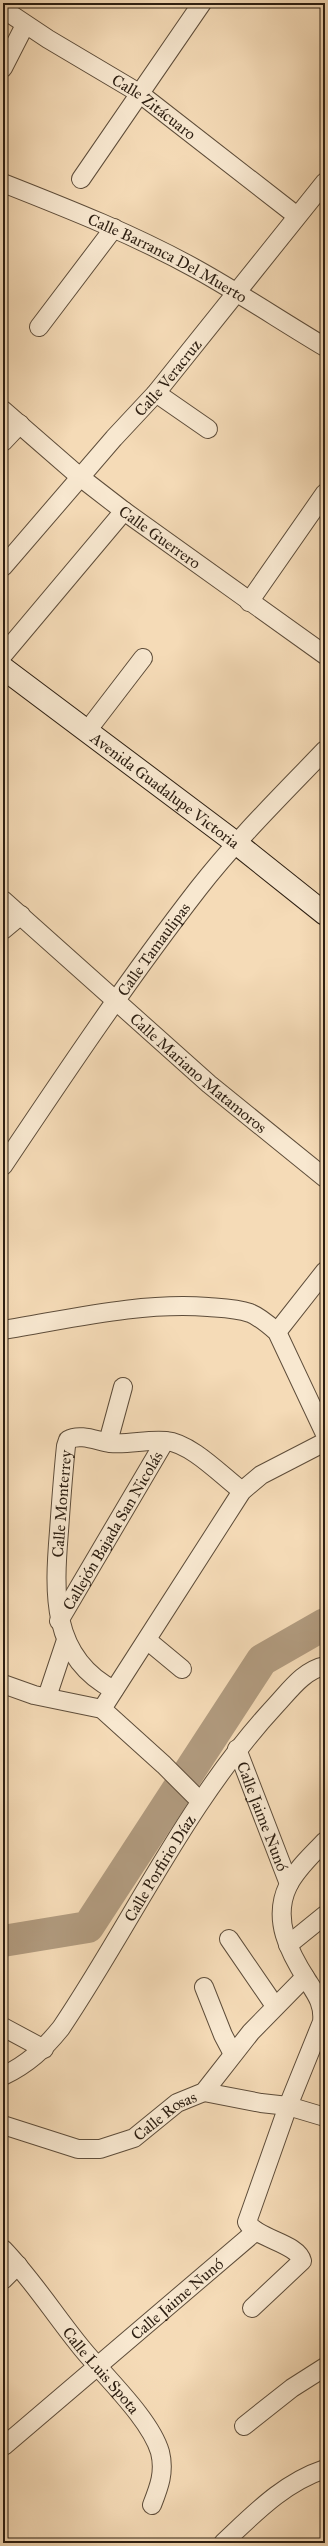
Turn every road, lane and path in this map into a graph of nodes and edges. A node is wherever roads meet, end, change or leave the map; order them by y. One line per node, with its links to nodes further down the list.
1 (202, 3): 5 (street)
2 (3, 9): 3 (street, Calle Zitácuaro)
3 (25, 25): 4 (street); 5 (street, Calle Zitácuaro)
4 (3, 68)
5 (139, 93): 6 (street); 9 (street, Calle Zitácuaro)
6 (81, 179)
7 (325, 182): 9 (street, Calle Veracruz)
8 (3, 183): 10 (street, Calle Barranca Del Muerto)
9 (297, 216): 11 (street, Calle Veracruz)
10 (114, 228): 11 (street, Calle Barranca Del Muerto); 12 (street)
11 (236, 293): 13 (street, Calle Barranca Del Muerto); 14 (street, Calle Veracruz)
12 (39, 327)
13 (325, 347)
14 (156, 393): 17 (street); 19 (street, Calle Veracruz)
15 (3, 410): 16 (street, Calle Guerrero)
16 (20, 424): 18 (street); 19 (street, Calle Guerrero)
17 (208, 430)
18 (3, 442)
19 (80, 477): 21 (street, Calle Guerrero); 22 (street, Calle Veracruz)
20 (325, 493): 23 (street)
21 (124, 511): 23 (street, Calle Guerrero); 24 (street)
22 (3, 567)
23 (249, 602): 25 (street, Calle Guerrero)
24 (3, 655)
25 (325, 655)
26 (143, 658): 28 (street)
27 (3, 668): 28 (main road, Avenida Guadalupe Victoria)
28 (87, 731): 30 (main road, Avenida Guadalupe Victoria)
29 (325, 750): 30 (street, Calle Tamaulipas)
30 (236, 843): 32 (main road, Avenida Guadalupe Victoria); 35 (street, Calle Tamaulipas)
31 (3, 900): 33 (street, Calle Mariano Matamoros)
32 (325, 914)
33 (21, 915): 34 (street); 35 (street, Calle Mariano Matamoros)
34 (3, 930)
35 (116, 1000): 36 (street, Calle Tamaulipas); 37 (street, Calle Mariano Matamoros)
36 (3, 1166)
37 (325, 1178)
38 (325, 1271): 41 (street)
39 (3, 1315): 40 (street)
40 (10, 1329): 41 (street)
41 (277, 1332): 43 (street)
42 (122, 1387): 45 (street)
43 (325, 1434)
44 (165, 1441): 45 (street, Calle Monterrey); 47 (street, Calle Monterrey); 48 (street, Callejón Bajada San Nicolás)
45 (108, 1442): 48 (street, Calle Monterrey)
46 (325, 1442): 47 (street)
47 (242, 1491): 50 (street)
48 (59, 1621): 49 (street, Calle Monterrey)
49 (66, 1640): 54 (street, Calle Monterrey); 55 (street)
50 (147, 1640): 52 (street); 54 (street)
51 (325, 1666): 57 (street, Calle Porfirio Díaz)
52 (182, 1669)
53 (3, 1684): 55 (street)
54 (114, 1690): 56 (street)
55 (47, 1697): 56 (street)
56 (102, 1709): 58 (street)
57 (237, 1749): 58 (street, Calle Porfirio Díaz); 60 (street, Calle Jaime Nunó)
58 (200, 1801): 68 (street, Calle Porfirio Díaz)
59 (325, 1840): 60 (street)
60 (288, 1884): 63 (street)
61 (325, 1915): 63 (street)
62 (229, 1939): 66 (street)
63 (288, 1945): 64 (street)
64 (305, 1977): 66 (street, Calle Rosas); 72 (street)
65 (204, 1987): 69 (street)
66 (275, 2006): 69 (street, Calle Rosas)
67 (3, 2027): 68 (street)
68 (44, 2049): 70 (street, Calle Porfirio Díaz)
69 (233, 2054): 71 (street, Calle Rosas)
70 (3, 2076)
71 (204, 2092): 72 (street); 74 (street, Calle Rosas)
72 (288, 2106): 73 (street); 75 (street)
73 (325, 2117)
74 (3, 2125)
75 (256, 2231): 79 (street); 80 (street, Calle Jaime Nunó)
76 (3, 2249): 77 (street, Calle Luis Spota)
77 (18, 2265): 78 (street); 80 (street, Calle Luis Spota)
78 (3, 2280)
79 (252, 2308)
80 (99, 2367): 83 (street, Calle Jaime Nunó); 85 (street, Calle Luis Spota)
81 (325, 2367): 82 (street)
82 (244, 2426)
83 (4, 2446)
84 (325, 2469): 86 (street)
85 (152, 2505)
86 (223, 2543)

